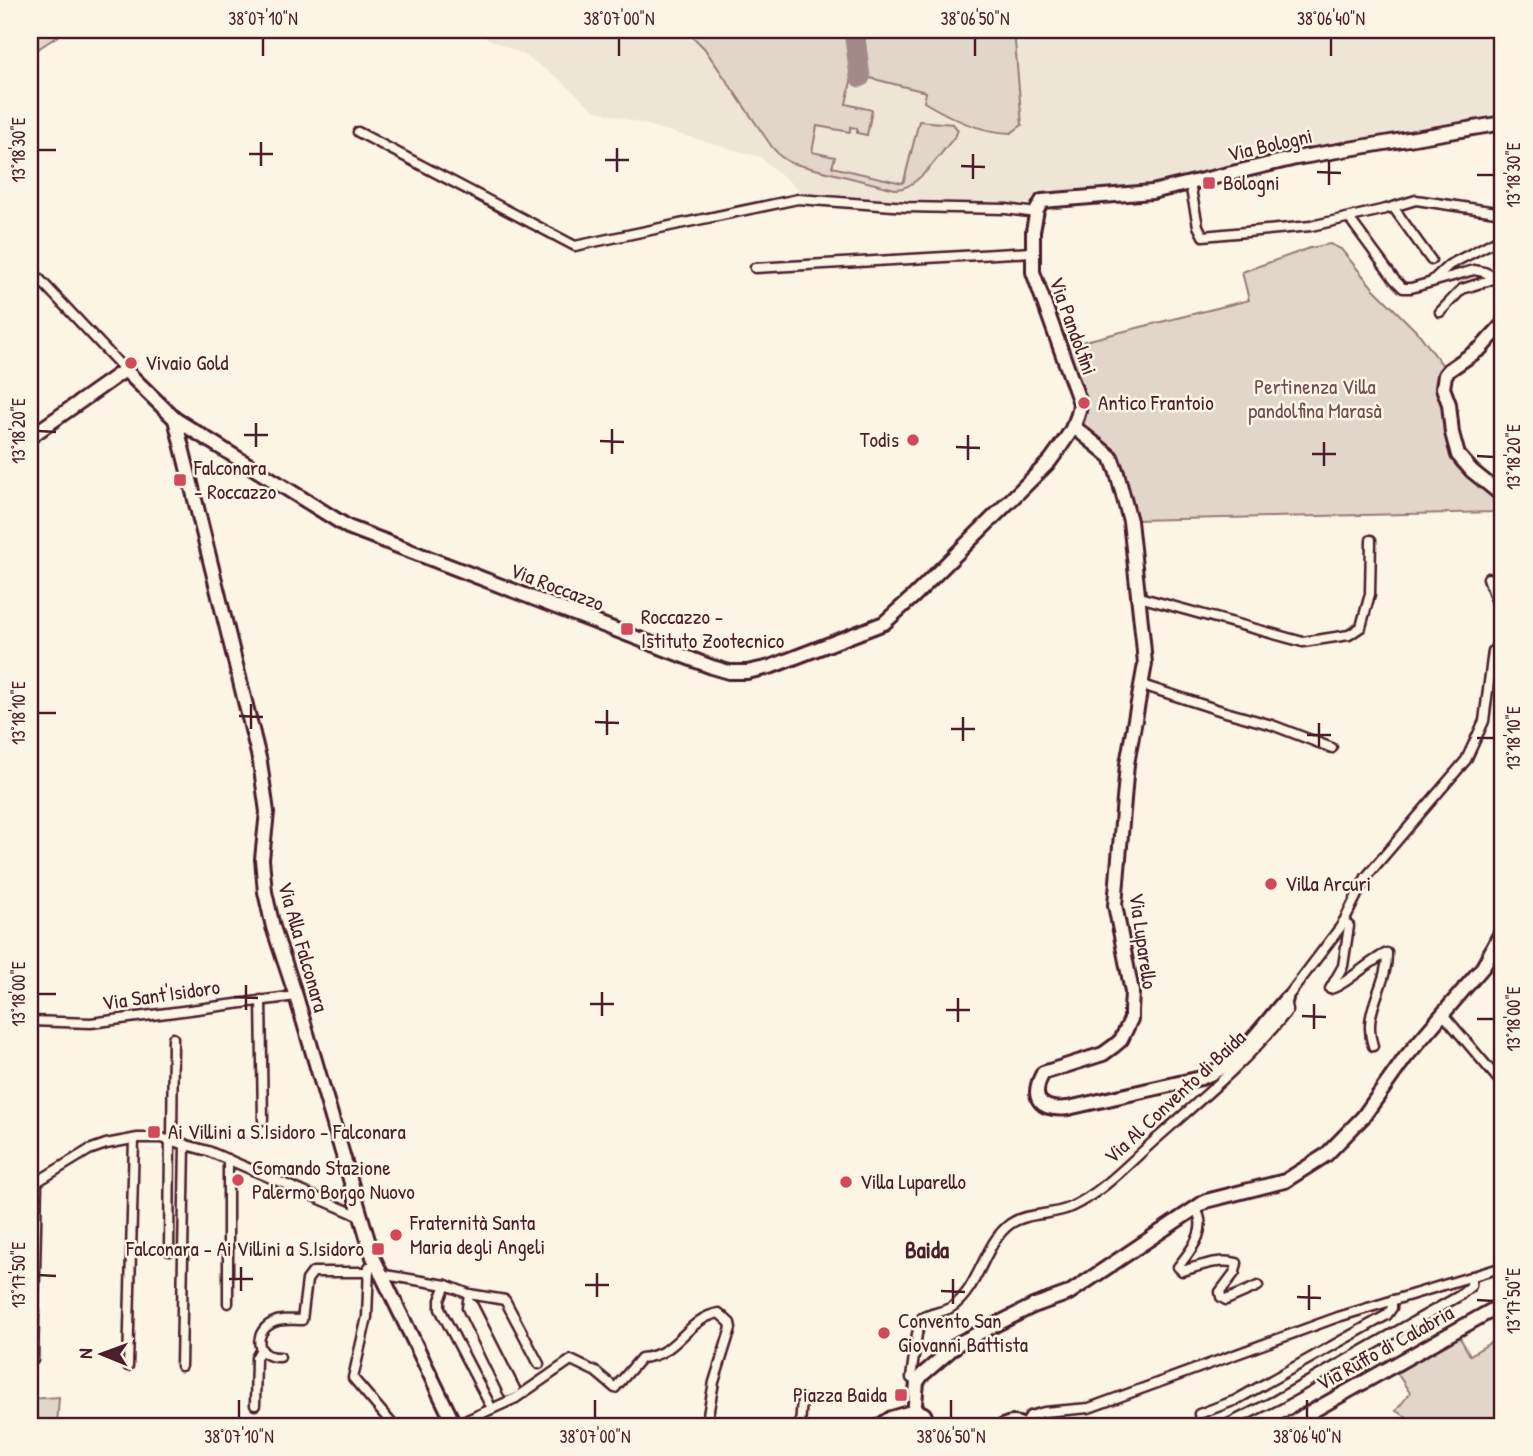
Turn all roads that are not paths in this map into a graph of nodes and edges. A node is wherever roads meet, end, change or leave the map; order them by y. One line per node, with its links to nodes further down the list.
1 (1503, 123): 3 (street, Via Bologni)
2 (358, 132): 6 (street)
3 (1190, 184): 4 (street, Via Bologni); 8 (street)
4 (1045, 200): 6 (street, Via Pandolfini)
5 (1393, 207): 7 (street); 8 (street); 11 (street)
6 (1036, 213): 10 (street, Via Pandolfini)
7 (1503, 213)
8 (1349, 218): 15 (street)
9 (1503, 237): 15 (street)
10 (1032, 252): 12 (street); 20 (street, Via Pandolfini)
11 (1431, 260)
12 (755, 268)
13 (30, 269): 18 (street, Via Roccazzo)
14 (1500, 277): 15 (street); 16 (street)
15 (1431, 282)
16 (1440, 312)
17 (1503, 324): 22 (street)
18 (125, 370): 19 (street, Via Roccazzo); 21 (street)
19 (175, 419): 20 (street, Via Roccazzo); 32 (street, Via Alla Falconara)
20 (1073, 426): 25 (street, Via Luparello)
21 (30, 437)
22 (1503, 496)
23 (1371, 541): 25 (street)
24 (1488, 578): 26 (street)
25 (1139, 597): 28 (street, Via Luparello)
26 (1503, 609)
27 (1503, 638): 30 (street, Via Al Convento di Baida)
28 (1142, 685): 29 (street); 33 (street, Via Luparello)
29 (1332, 748)
30 (1343, 922): 33 (street, Via Al Convento di Baida); 38 (street)
31 (1503, 929): 35 (street)
32 (296, 996): 34 (street, Via Sant'Isidoro); 47 (street, Via Alla Falconara)
33 (1286, 999): 64 (street, Via Al Convento di Baida)
34 (261, 1000): 36 (street, Via Sant'Isidoro); 40 (street)
35 (1442, 1013): 39 (street); 46 (street)
36 (30, 1021)
37 (173, 1038): 42 (street)
38 (1373, 1046)
39 (1503, 1085)
40 (263, 1120)
41 (134, 1139): 42 (street); 45 (street); 62 (street)
42 (171, 1141): 43 (street); 48 (street)
43 (185, 1144): 44 (street); 63 (street)
44 (228, 1159): 47 (street); 56 (street)
45 (34, 1184): 60 (street)
46 (1195, 1208): 53 (street); 64 (street)
47 (362, 1217): 50 (street, Via Alla Falconara)
48 (169, 1251)
49 (1503, 1267): 51 (street)
50 (374, 1273): 52 (street); 58 (street); 71 (street); 72 (street, Via Alla Falconara)
51 (1472, 1276): 55 (street); 81 (street)
52 (446, 1285): 54 (street); 66 (street)
53 (1258, 1286)
54 (468, 1297): 54 (street); 61 (street)
55 (1392, 1300): 69 (street); 80 (street)
56 (228, 1303)
57 (1503, 1304): 70 (street, Via Ruffo di Calabria)
58 (261, 1349): 59 (street); 67 (street)
59 (280, 1357)
60 (33, 1360)
61 (539, 1364)
62 (128, 1366)
63 (181, 1367)
64 (917, 1382): 68 (street)
65 (802, 1399): 74 (street)
66 (489, 1403)
67 (255, 1405)
68 (914, 1409): 75 (street); 76 (street); 77 (street); 78 (street)
69 (1199, 1414)
70 (1302, 1422): 82 (street, Via Ruffo di Calabria)
71 (394, 1426)
72 (455, 1426): 73 (street)
73 (706, 1426)
74 (800, 1426)
75 (875, 1426)
76 (891, 1426)
77 (913, 1426)
78 (929, 1426)
79 (1003, 1426): 80 (street)
80 (1024, 1426)
81 (1224, 1426)
82 (1286, 1426)

